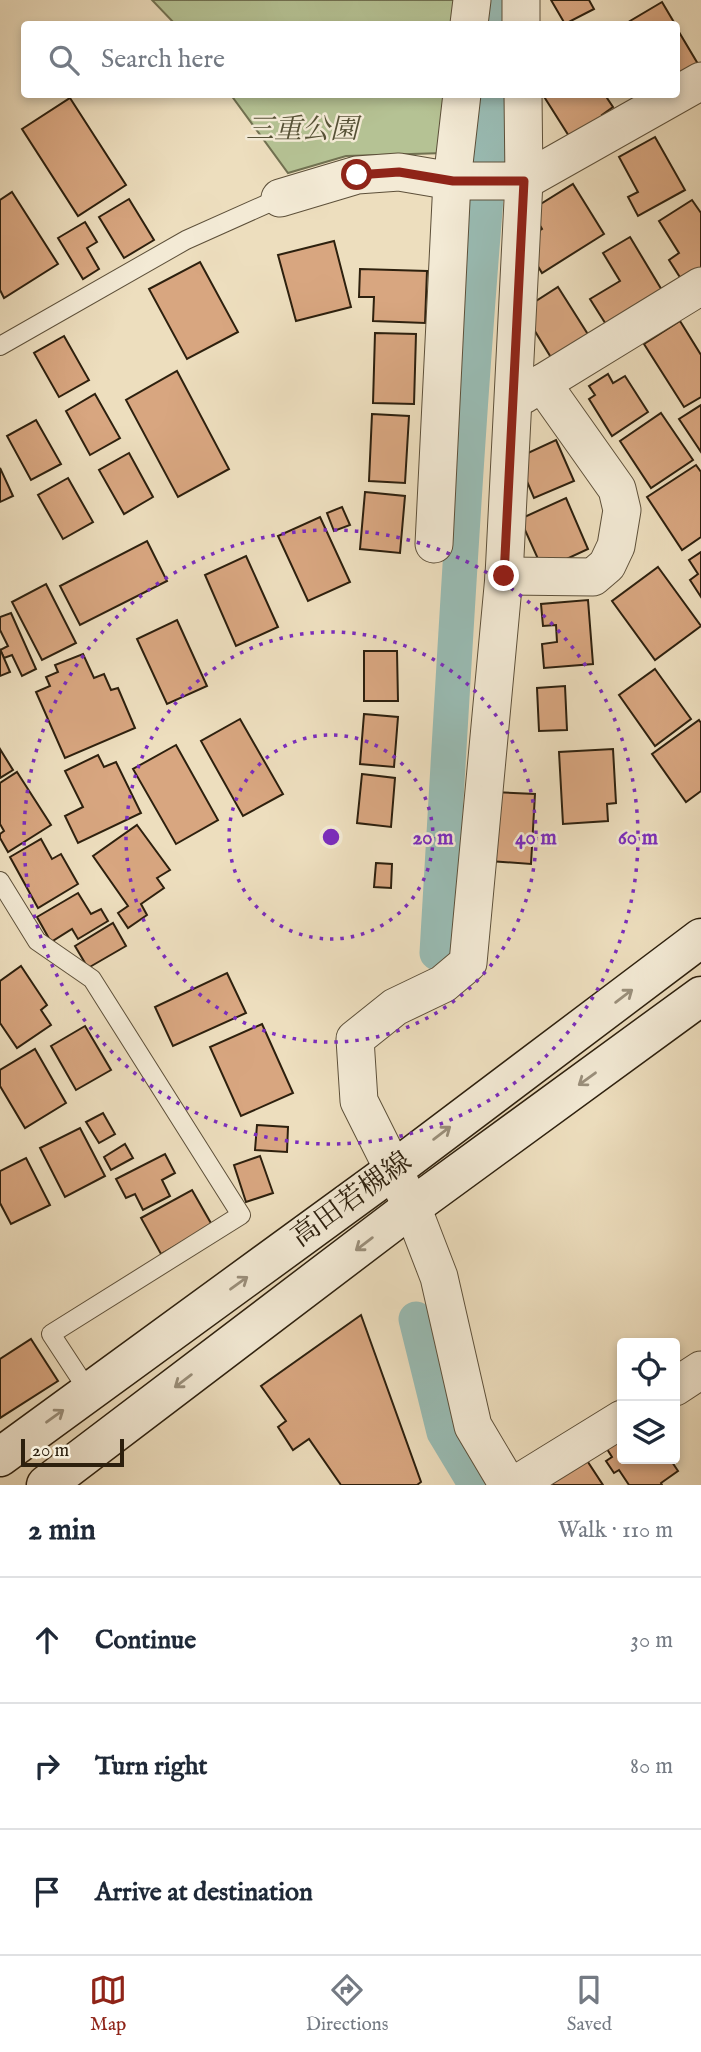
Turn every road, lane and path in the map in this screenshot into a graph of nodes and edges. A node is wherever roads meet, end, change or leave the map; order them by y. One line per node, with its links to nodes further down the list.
1 (472, 0): 3 (street)
2 (521, 0): 4 (street)
3 (469, 21)
4 (521, 21)
5 (701, 81): 6 (street)
6 (680, 93)
7 (462, 98): 10 (street)
8 (523, 98): 11 (street)
9 (671, 98): 11 (street)
10 (453, 181): 11 (street); 12 (street); 16 (street)
11 (524, 181): 15 (street)
12 (280, 198): 14 (lane)
13 (701, 286): 15 (street)
14 (0, 346)
15 (527, 392): 17 (street); 17 (street)
16 (434, 544)
17 (504, 576): 21 (street)
18 (0, 881): 25 (lane)
19 (701, 938): 21 (street, 高田若槻線, one-way to 19)
20 (701, 996): 22 (street, 高田若槻線, one-way to 22)
21 (392, 1171): 22 (street); 25 (street, 高田若槻線, one-way to 21)
22 (412, 1208): 28 (street, 高田若槻線, one-way to 28); 29 (street)
23 (701, 1370): 24 (street)
24 (680, 1384)
25 (89, 1392): 27 (street, 高田若槻線, one-way to 25)
26 (617, 1422): 30 (street)
27 (0, 1457)
28 (46, 1485)
29 (508, 1485)
30 (515, 1485)

